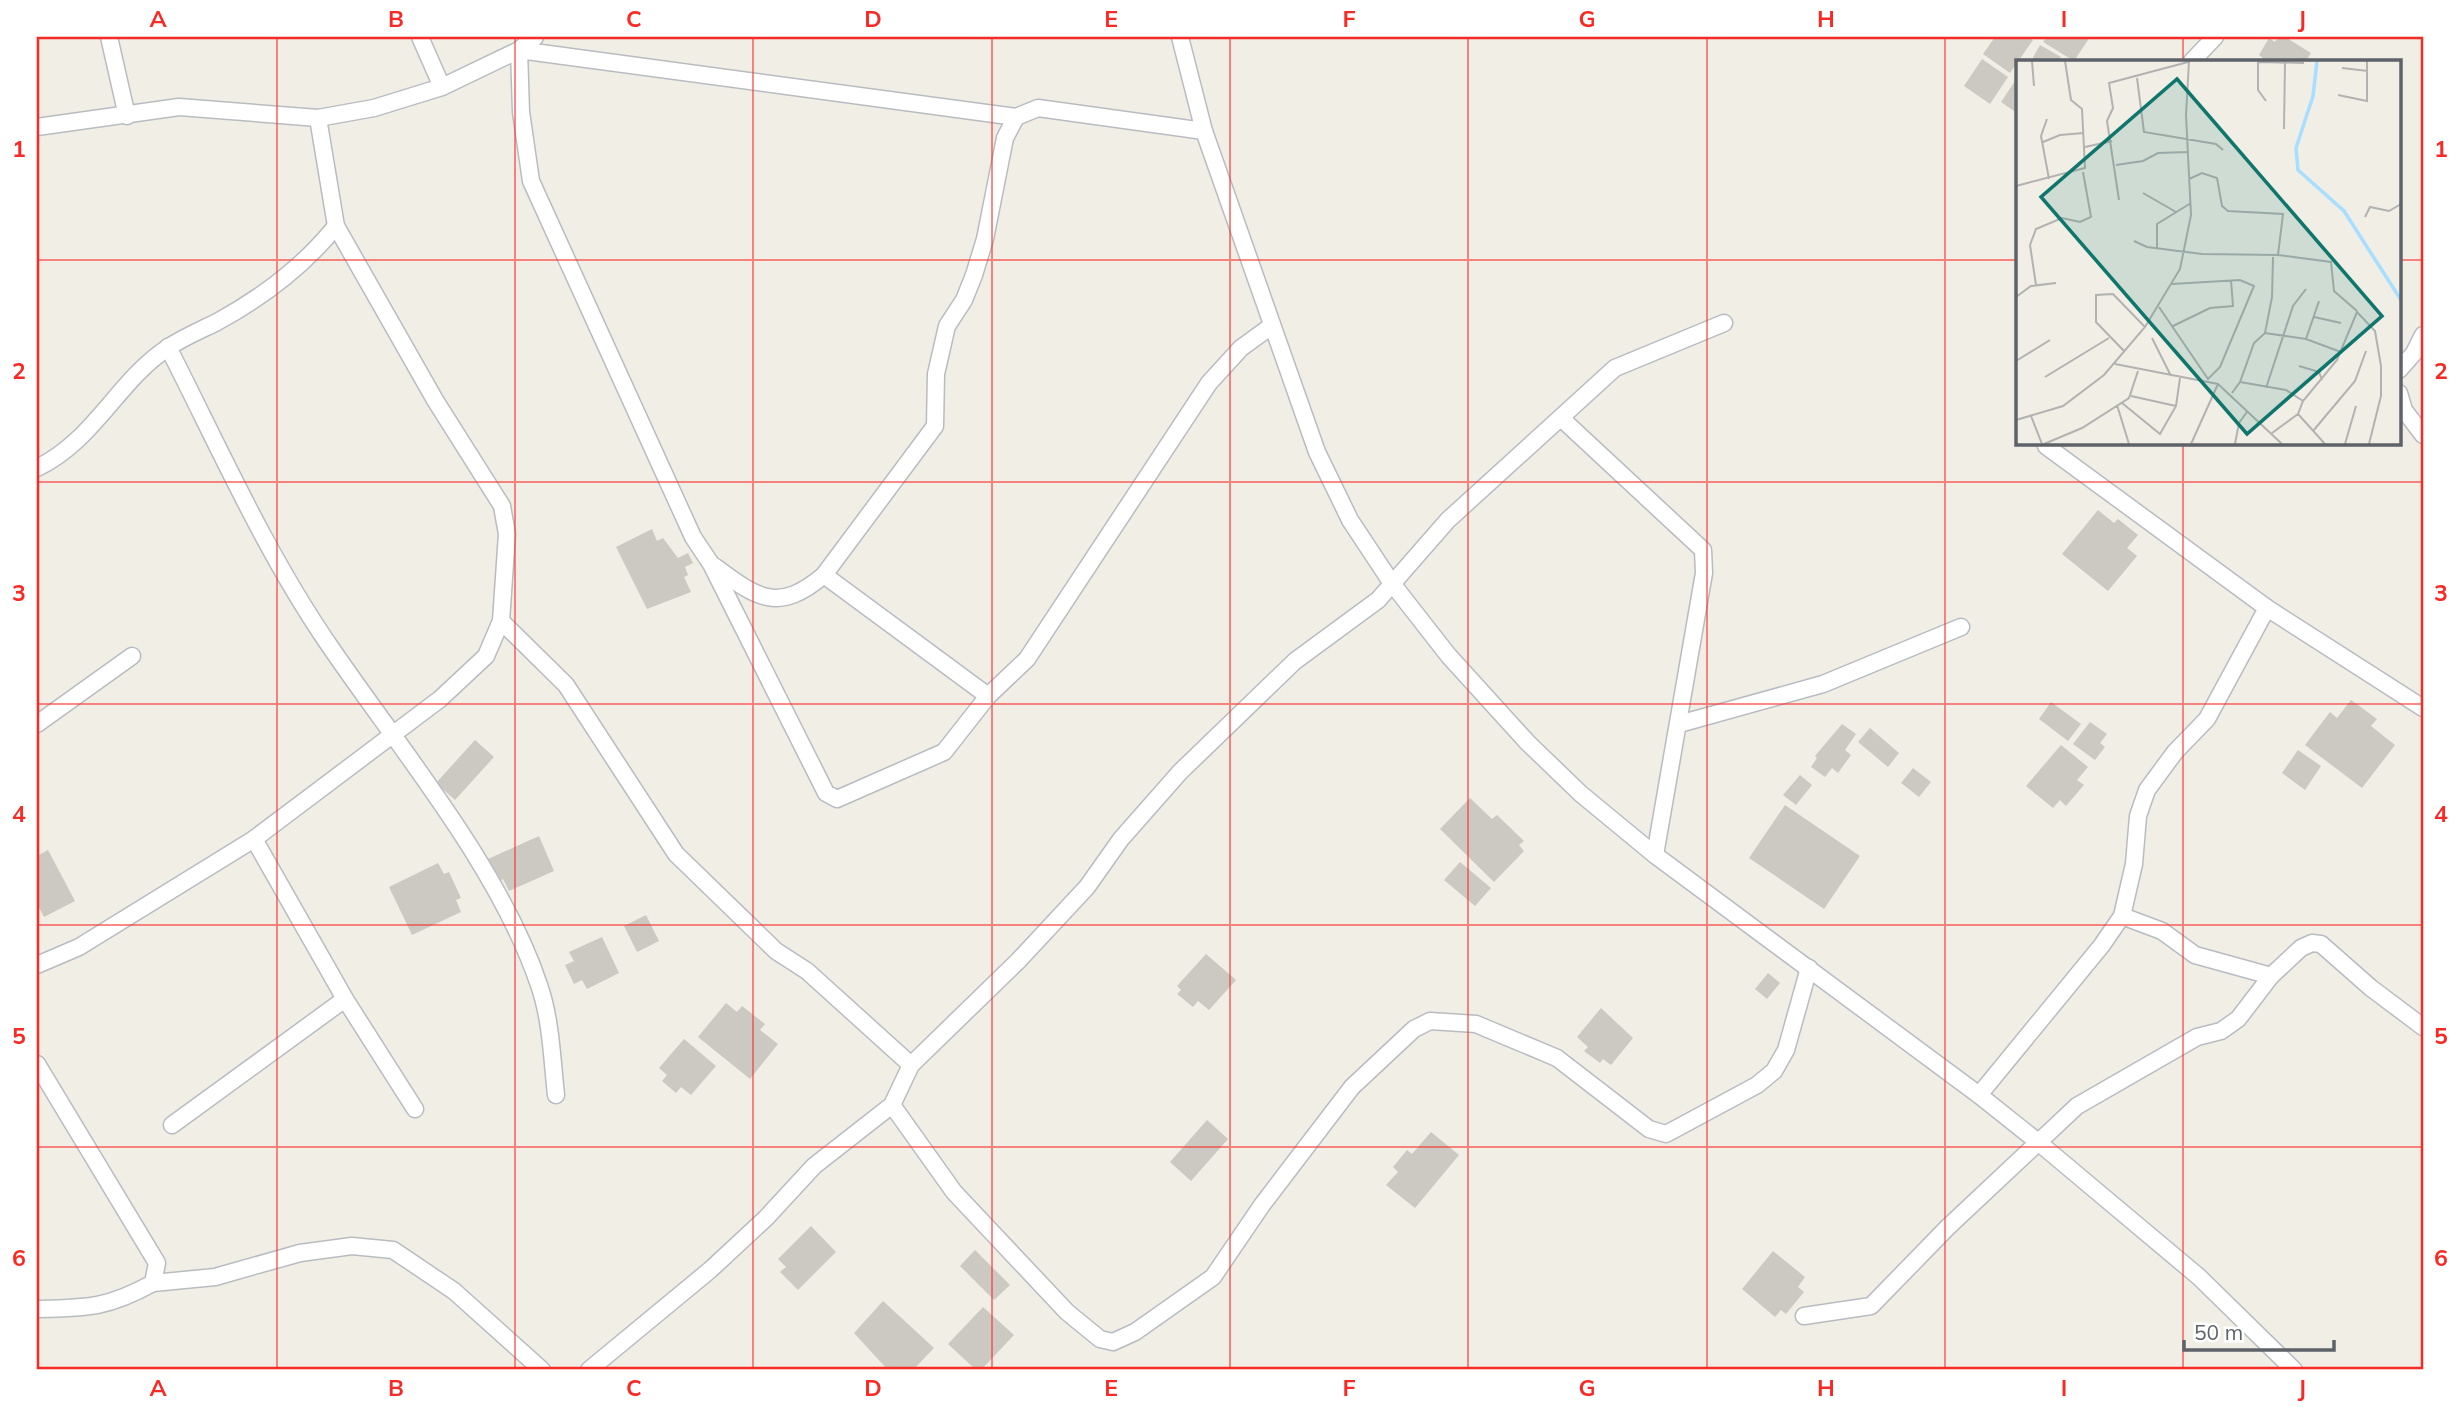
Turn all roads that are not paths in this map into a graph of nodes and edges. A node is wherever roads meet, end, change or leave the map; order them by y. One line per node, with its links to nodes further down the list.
1 (109, 37): 9 (street)
2 (420, 37): 8 (street)
3 (535, 37): 6 (street)
4 (1180, 37): 13 (street)
5 (2215, 37): 7 (street)
6 (519, 50): 8 (street); 10 (street); 25 (street)
7 (2193, 60)
8 (442, 87): 11 (street)
9 (127, 116): 11 (street); 12 (street)
10 (1016, 117): 13 (street); 26 (street)
11 (318, 118): 14 (street)
12 (37, 127)
13 (1204, 131): 16 (street)
14 (336, 226): 18 (street); 29 (street)
15 (1724, 323): 21 (street)
16 (1270, 327): 27 (street); 32 (street)
17 (2423, 335): 19 (street)
18 (168, 347): 24 (street); 36 (street)
19 (2400, 369)
20 (2400, 396): 22 (street)
21 (1562, 419): 27 (street); 35 (street)
22 (2423, 435)
23 (2046, 446): 28 (street)
24 (37, 468)
25 (711, 564): 26 (street); 32 (street)
26 (824, 575): 32 (street)
27 (1391, 582): 38 (street); 46 (street)
28 (2267, 608): 33 (street); 39 (street)
29 (501, 621): 36 (street); 46 (street)
30 (1961, 626): 35 (street)
31 (132, 656): 34 (street)
32 (988, 696)
33 (2423, 707)
34 (37, 724)
35 (1679, 724): 38 (street)
36 (393, 732): 37 (street); 47 (street)
37 (254, 839): 40 (street); 43 (street)
38 (1655, 855): 41 (street)
39 (2122, 916): 42 (street); 48 (street)
40 (37, 965)
41 (1809, 968): 48 (street); 49 (street)
42 (2271, 975): 44 (street); 52 (street)
43 (345, 999): 50 (street); 51 (street)
44 (2423, 1027)
45 (37, 1064): 53 (street)
46 (911, 1065): 49 (street)
47 (556, 1095)
48 (1979, 1095): 52 (street)
49 (892, 1105): 57 (street)
50 (415, 1110)
51 (172, 1125)
52 (2038, 1142): 55 (street); 58 (street)
53 (153, 1283): 54 (street); 56 (street)
54 (37, 1309)
55 (1804, 1316)
56 (542, 1370)
57 (589, 1370)
58 (2294, 1370)

